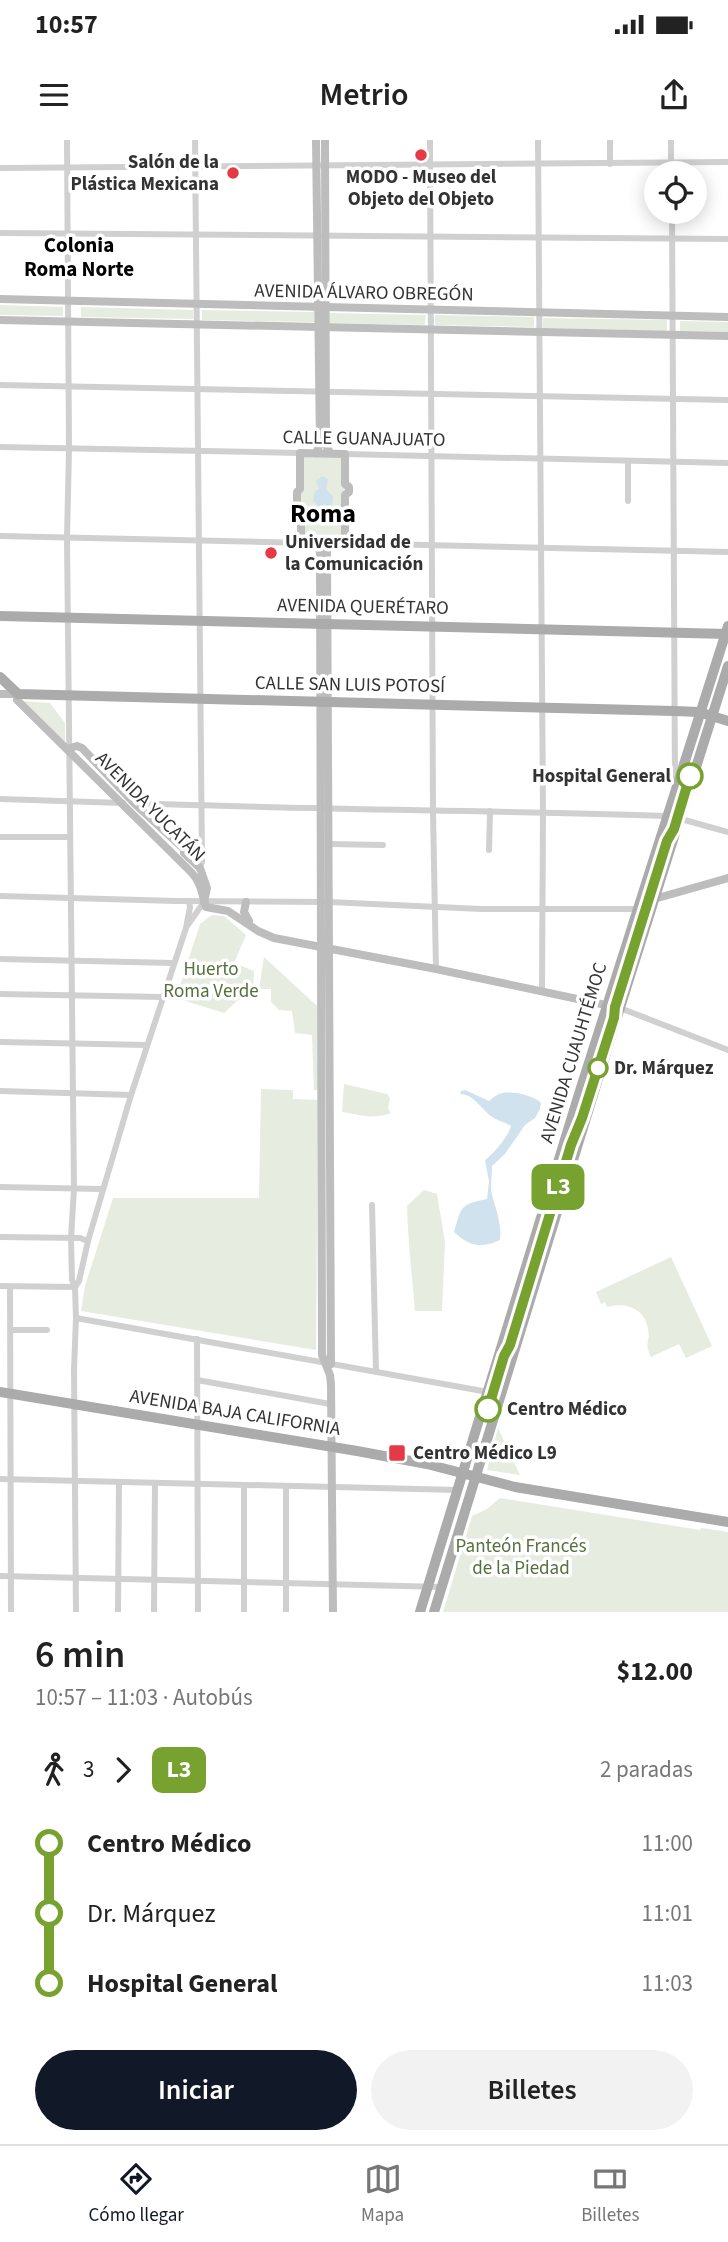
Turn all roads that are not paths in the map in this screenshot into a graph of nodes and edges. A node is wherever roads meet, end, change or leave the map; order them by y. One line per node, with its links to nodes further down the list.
1 (67, 140): 18 (street)
2 (195, 140): 16 (street)
3 (316, 140): 17 (street)
4 (325, 140): 17 (street)
5 (430, 140): 15 (street)
6 (538, 140): 13 (street)
7 (610, 140): 14 (street)
8 (671, 140): 9 (street)
9 (671, 161)
10 (707, 162): 11 (street)
11 (728, 162)
12 (644, 163): 14 (street)
13 (538, 164): 14 (street); 15 (street); 26 (street)
14 (610, 164)
15 (430, 165): 17 (street); 25 (street)
16 (195, 166): 17 (street); 18 (street); 23 (street)
17 (320, 166): 24 (street)
18 (67, 167): 19 (street); 22 (street)
19 (0, 168)
20 (672, 224): 27 (street)
21 (0, 233): 22 (street)
22 (66, 233): 23 (street); 30 (street)
23 (196, 235): 24 (street); 31 (street)
24 (321, 235): 25 (street); 32 (street)
25 (432, 236): 26 (street); 33 (street)
26 (538, 237): 27 (street); 34 (street)
27 (673, 239): 28 (street); 35 (street)
28 (728, 239)
29 (0, 299): 30 (street, AVENIDA ÁLVARO OBREGÓN)
30 (68, 300): 31 (street, AVENIDA ÁLVARO OBREGÓN); 38 (street)
31 (197, 305): 32 (street, AVENIDA ÁLVARO OBREGÓN); 39 (street)
32 (322, 308): 33 (street, AVENIDA ÁLVARO OBREGÓN); 40 (street)
33 (432, 310): 34 (street, AVENIDA ÁLVARO OBREGÓN); 41 (street)
34 (539, 312): 35 (street, AVENIDA ÁLVARO OBREGÓN); 42 (street)
35 (673, 315): 36 (street, AVENIDA ÁLVARO OBREGÓN); 43 (street)
36 (728, 317)
37 (0, 320): 38 (street, AVENIDA ÁLVARO OBREGÓN)
38 (68, 321): 39 (street, AVENIDA ÁLVARO OBREGÓN); 46 (street)
39 (197, 325): 40 (street, AVENIDA ÁLVARO OBREGÓN); 47 (street)
40 (322, 327): 41 (street, AVENIDA ÁLVARO OBREGÓN); 48 (street)
41 (432, 329): 42 (street, AVENIDA ÁLVARO OBREGÓN); 49 (street)
42 (539, 332): 43 (street, AVENIDA ÁLVARO OBREGÓN); 50 (street)
43 (673, 336): 44 (street, AVENIDA ÁLVARO OBREGÓN); 51 (street)
44 (728, 336)
45 (0, 385): 46 (street)
46 (69, 386): 47 (street); 54 (street)
47 (197, 390): 48 (street); 55 (street)
48 (323, 391): 49 (street); 57 (street); 58 (street)
49 (431, 394): 50 (street); 60 (street)
50 (540, 396): 51 (street); 61 (street)
51 (674, 399): 52 (street); 63 (street)
52 (728, 400)
53 (0, 447): 54 (street, CALLE GUANAJUATO)
54 (69, 449): 55 (street, CALLE GUANAJUATO); 67 (street)
55 (198, 451): 56 (street, CALLE GUANAJUATO); 68 (street)
56 (300, 453): 57 (street, CALLE GUANAJUATO); 69 (street)
57 (316, 453): 58 (street, CALLE GUANAJUATO)
58 (330, 453): 59 (street, CALLE GUANAJUATO)
59 (345, 454): 60 (street, CALLE GUANAJUATO); 71 (street)
60 (432, 456): 61 (street, CALLE GUANAJUATO); 72 (street)
61 (539, 459): 62 (street, CALLE GUANAJUATO); 73 (street)
62 (628, 461): 63 (street, CALLE GUANAJUATO); 65 (street)
63 (674, 461): 64 (street, CALLE GUANAJUATO); 74 (street)
64 (728, 463)
65 (628, 501)
66 (0, 536): 67 (street)
67 (67, 538): 68 (street); 77 (street)
68 (199, 541): 69 (street); 78 (street)
69 (306, 543): 70 (street)
70 (317, 543): 71 (street); 79 (street)
71 (335, 543): 72 (street); 79 (street)
72 (431, 545): 73 (street); 80 (street)
73 (541, 548): 74 (street); 81 (street)
74 (674, 551): 75 (street); 83 (street)
75 (728, 552)
76 (0, 616): 77 (main road, AVENIDA QUERÉTARO)
77 (69, 617): 78 (main road, AVENIDA QUERÉTARO); 88 (street)
78 (200, 621): 79 (main road, AVENIDA QUERÉTARO); 89 (street)
79 (324, 624): 80 (main road, AVENIDA QUERÉTARO); 90 (street)
80 (433, 626): 81 (main road, AVENIDA QUERÉTARO); 91 (street)
81 (542, 629): 83 (main road, AVENIDA QUERÉTARO); 92 (street)
82 (727, 631): 83 (main road, AVENIDA QUERÉTARO); 94 (main road, AVENIDA CUAUHTÉMOC)
83 (675, 632): 93 (street)
84 (728, 666): 95 (main road, AVENIDA CUAUHTÉMOC)
85 (0, 677): 87 (main road, AVENIDA YUCATÁN)
86 (0, 694): 87 (street, CALLE SAN LUIS POTOSÍ)
87 (18, 694): 88 (main road, CALLE SAN LUIS POTOSÍ); 97 (street, AVENIDA YUCATÁN)
88 (70, 695): 89 (main road, CALLE SAN LUIS POTOSÍ); 97 (street)
89 (200, 699): 90 (main road, CALLE SAN LUIS POTOSÍ); 103 (street)
90 (324, 702): 91 (main road, CALLE SAN LUIS POTOSÍ); 104 (street)
91 (433, 704): 92 (main road, CALLE SAN LUIS POTOSÍ); 106 (street)
92 (542, 707): 93 (main road, CALLE SAN LUIS POTOSÍ); 107 (street)
93 (675, 710): 94 (main road, CALLE SAN LUIS POTOSÍ); 98 (street)
94 (699, 712): 95 (main road, CALLE SAN LUIS POTOSÍ); 98 (main road, AVENIDA CUAUHTÉMOC)
95 (712, 717): 96 (main road, CALLE SAN LUIS POTOSÍ); 109 (main road, AVENIDA CUAUHTÉMOC)
96 (728, 721)
97 (70, 750): 100 (street); 101 (street, AVENIDA YUCATÁN); 102 (street, AVENIDA YUCATÁN)
98 (676, 786): 108 (main road, AVENIDA CUAUHTÉMOC)
99 (0, 799): 100 (street)
100 (70, 801): 101 (street); 112 (street)
101 (121, 803): 102 (street); 116 (street, AVENIDA YUCATÁN)
102 (134, 803): 103 (street); 116 (street, AVENIDA YUCATÁN)
103 (201, 805): 104 (street); 116 (street)
104 (325, 809): 106 (street); 113 (street); 124 (street)
105 (490, 811): 106 (street); 107 (street); 115 (street)
106 (433, 812): 125 (street)
107 (543, 812): 108 (street); 126 (street)
108 (667, 816): 127 (main road, AVENIDA CUAUHTÉMOC)
109 (681, 819): 110 (street); 120 (main road, AVENIDA CUAUHTÉMOC)
110 (728, 832)
111 (0, 837): 112 (street)
112 (71, 838): 119 (street)
113 (329, 844): 114 (street); 124 (street)
114 (383, 845)
115 (489, 849)
116 (197, 872): 122 (street, AVENIDA YUCATÁN)
117 (728, 878): 120 (street)
118 (0, 896): 119 (street)
119 (71, 898): 121 (street); 132 (street)
120 (654, 899): 127 (street); 140 (main road, AVENIDA CUAUHTÉMOC)
121 (188, 901): 122 (street); 129 (street)
122 (204, 902): 123 (street); 128 (street); 129 (street)
123 (246, 902): 124 (street); 128 (street)
124 (325, 902): 125 (street); 130 (street)
125 (434, 907): 126 (street); 134 (street)
126 (542, 909): 127 (street); 135 (street)
127 (637, 909): 139 (main road, AVENIDA CUAUHTÉMOC)
128 (253, 927): 130 (street)
129 (186, 928): 133 (street)
130 (326, 948): 134 (street); 162 (street)
131 (0, 960): 132 (street)
132 (72, 960): 133 (street); 137 (street)
133 (173, 963): 138 (street)
134 (436, 969): 135 (street)
135 (542, 991): 139 (street)
136 (0, 994): 137 (street)
137 (72, 995): 138 (street); 142 (street)
138 (163, 997): 143 (street)
139 (608, 1006): 140 (street); 165 (main road, AVENIDA CUAUHTÉMOC)
140 (620, 1008): 144 (street); 172 (main road, AVENIDA CUAUHTÉMOC)
141 (0, 1042): 142 (street)
142 (73, 1043): 143 (street); 146 (street)
143 (148, 1045): 147 (street)
144 (728, 1050)
145 (0, 1091): 146 (street)
146 (74, 1093): 147 (street); 149 (street)
147 (131, 1095): 150 (street)
148 (0, 1187): 149 (street)
149 (74, 1189): 150 (street); 153 (street)
150 (102, 1189): 154 (street)
151 (372, 1205): 163 (street)
152 (0, 1237): 153 (street)
153 (71, 1238): 154 (street); 157 (street)
154 (88, 1241): 157 (street)
155 (0, 1286): 156 (street)
156 (10, 1287): 157 (street); 159 (street)
157 (75, 1287): 158 (street)
158 (76, 1318): 161 (street); 167 (street)
159 (11, 1330): 160 (street); 166 (street)
160 (47, 1330)
161 (197, 1339): 162 (street); 164 (street)
162 (329, 1364): 163 (street); 168 (street)
163 (376, 1372): 165 (street)
164 (197, 1380): 168 (street); 169 (street)
165 (488, 1392): 171 (main road, AVENIDA CUAUHTÉMOC)
166 (5, 1393): 167 (main road, AVENIDA BAJA CALIFORNIA); 174 (street)
167 (74, 1404): 169 (main road, AVENIDA BAJA CALIFORNIA); 175 (street)
168 (330, 1404): 170 (street)
169 (197, 1425): 170 (main road, AVENIDA BAJA CALIFORNIA); 178 (street)
170 (330, 1447): 171 (main road, AVENIDA BAJA CALIFORNIA); 181 (street)
171 (463, 1473): 172 (main road, AVENIDA BAJA CALIFORNIA); 182 (main road, AVENIDA CUAUHTÉMOC)
172 (477, 1477): 183 (main road, AVENIDA BAJA CALIFORNIA); 194 (main road, AVENIDA CUAUHTÉMOC)
173 (0, 1479): 174 (street)
174 (10, 1479): 175 (street); 185 (street)
175 (76, 1481): 176 (street); 186 (street)
176 (119, 1482): 177 (street); 187 (street)
177 (155, 1483): 178 (street); 188 (street)
178 (196, 1484): 179 (street); 189 (street)
179 (244, 1485): 180 (street); 190 (street)
180 (286, 1486): 181 (street); 191 (street)
181 (331, 1487): 182 (street); 192 (street)
182 (458, 1490): 193 (main road, AVENIDA CUAUHTÉMOC)
183 (728, 1521)
184 (0, 1576): 185 (street)
185 (11, 1576): 186 (street); 195 (street)
186 (77, 1578): 187 (street); 196 (street)
187 (118, 1578): 188 (street); 197 (street)
188 (154, 1579): 189 (street); 198 (street)
189 (197, 1580): 190 (street); 199 (street)
190 (243, 1581): 191 (street); 200 (street)
191 (286, 1582): 192 (street); 201 (street)
192 (332, 1583): 193 (street); 202 (street)
193 (428, 1587): 194 (street); 203 (main road, AVENIDA CUAUHTÉMOC)
194 (443, 1587): 204 (main road, AVENIDA CUAUHTÉMOC)
195 (11, 1612)
196 (76, 1612)
197 (118, 1612)
198 (154, 1612)
199 (198, 1612)
200 (244, 1612)
201 (286, 1612)
202 (333, 1612)
203 (420, 1612)
204 (434, 1612)

